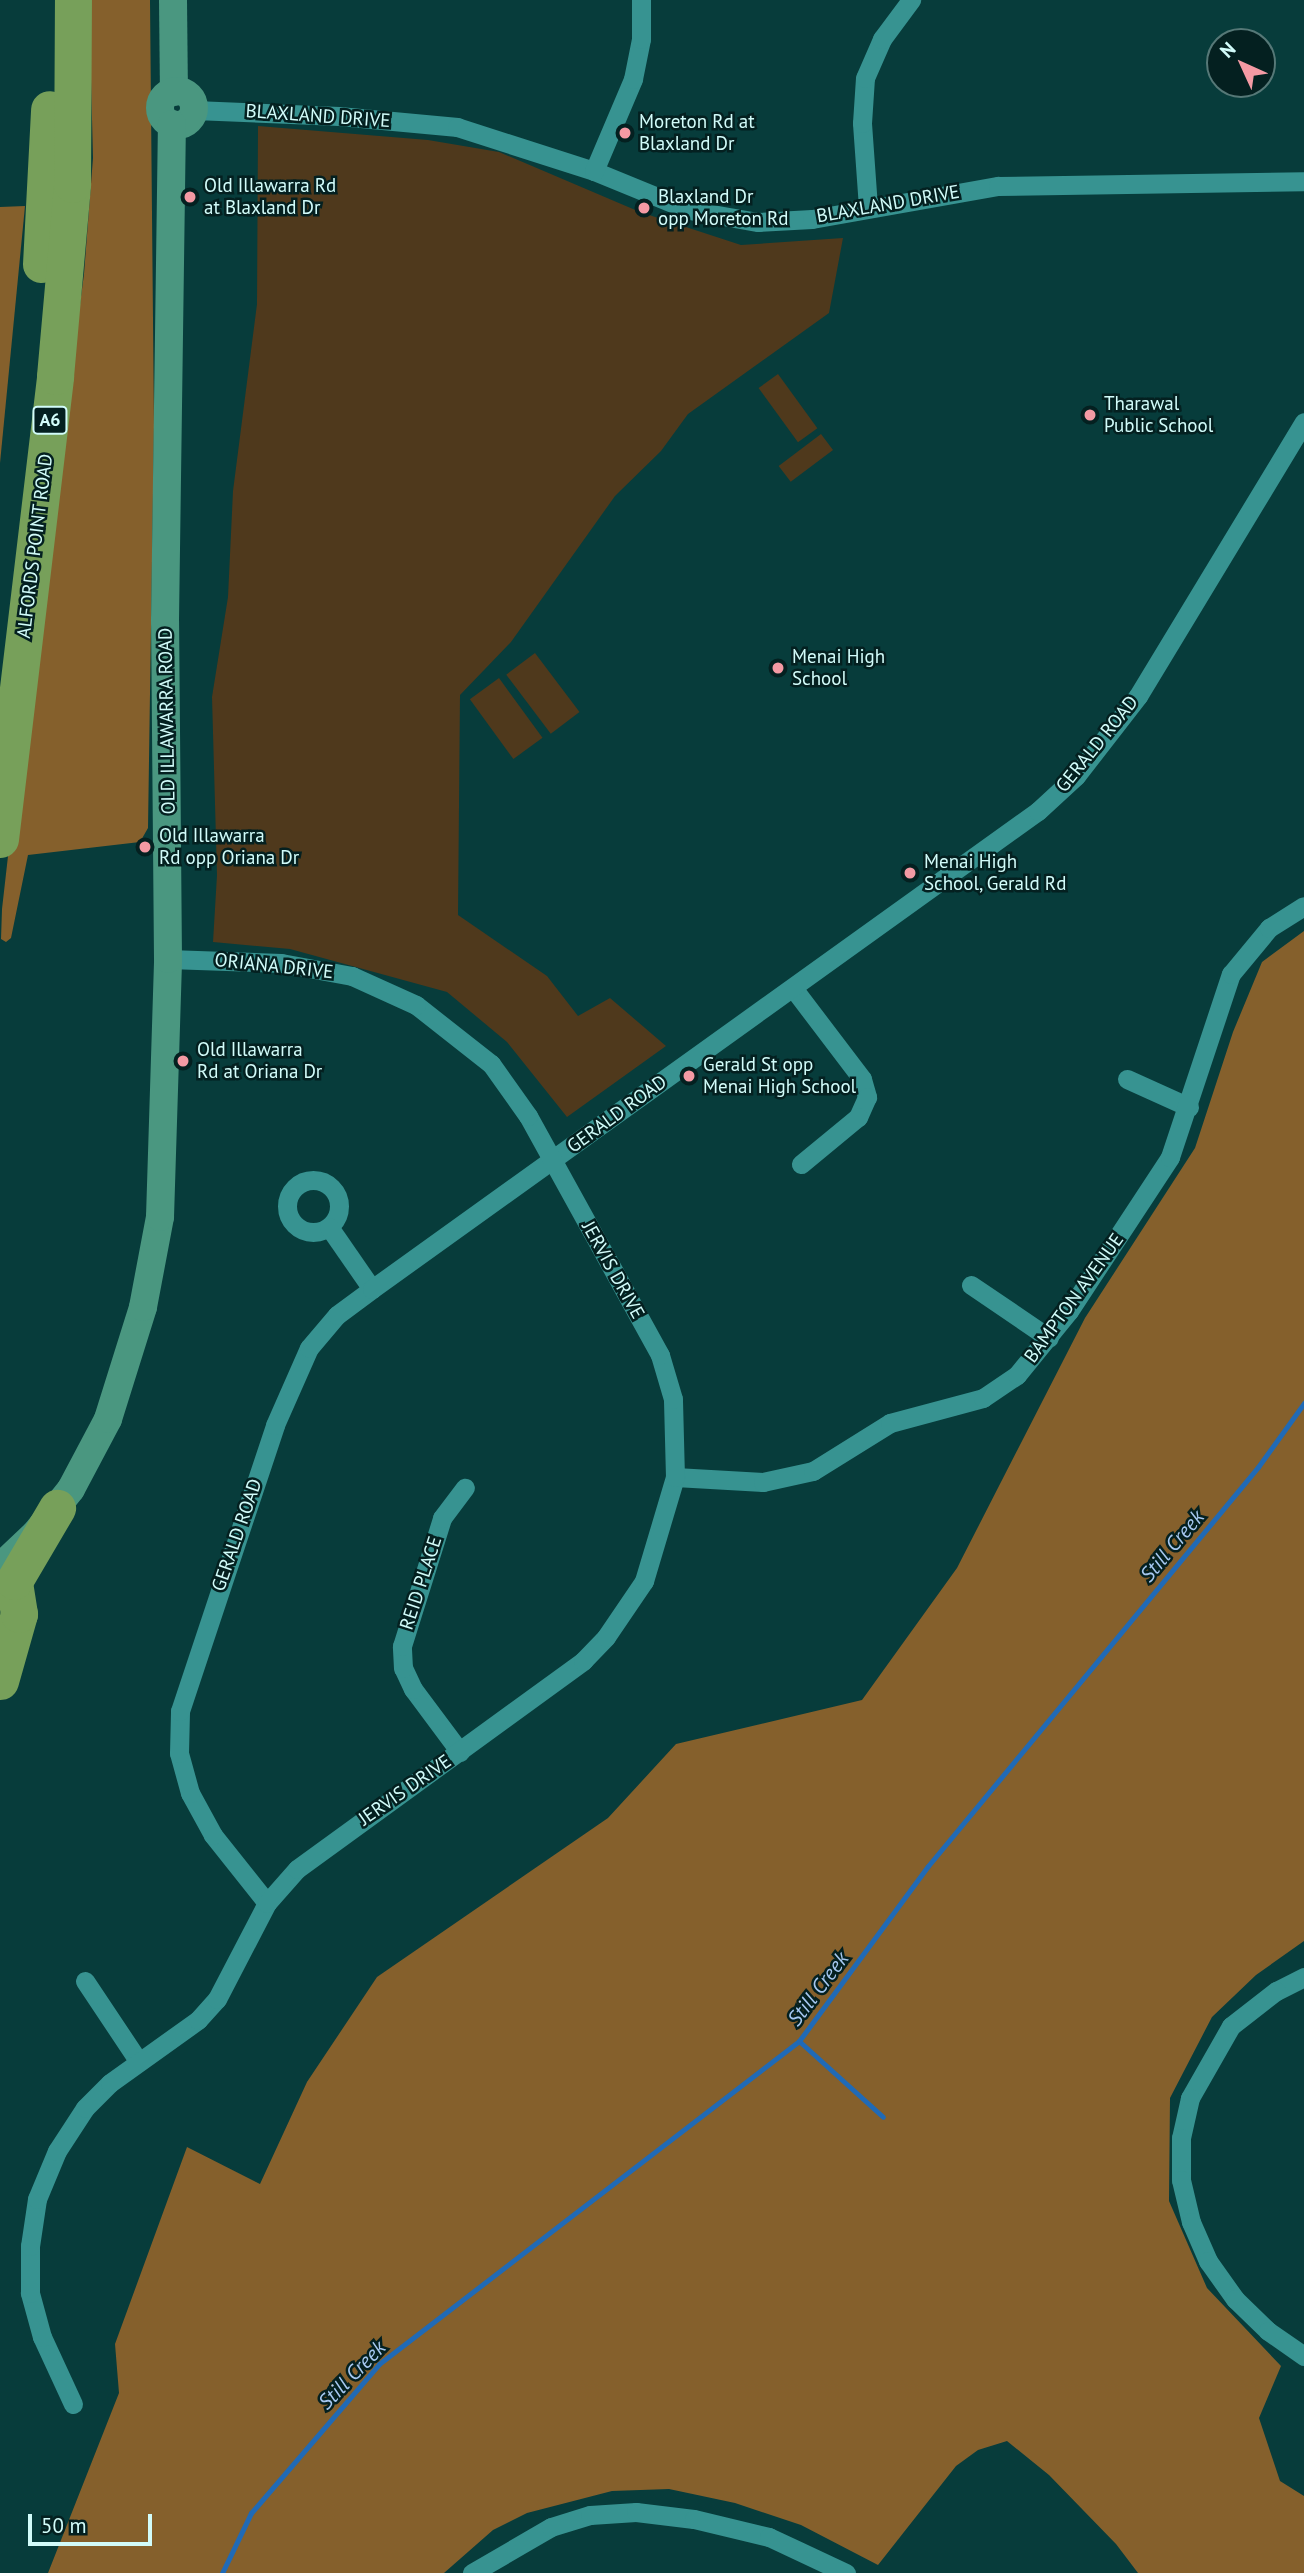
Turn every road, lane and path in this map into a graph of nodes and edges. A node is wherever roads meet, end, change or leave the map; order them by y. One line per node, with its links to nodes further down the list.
1 (48, 0): 11 (highway, ALFORDS POINT ROAD / A6)
2 (73, 0): 12 (highway, ALFORDS POINT ROAD / A6)
3 (173, 0): 6 (street, OLD ILLAWARRA ROAD)
4 (641, 0): 7 (street)
5 (911, 0): 9 (street)
6 (180, 109): 7 (street, BLAXLAND DRIVE); 14 (street, OLD ILLAWARRA ROAD)
7 (594, 171): 9 (street, BLAXLAND DRIVE)
8 (1304, 181): 9 (street, BLAXLAND DRIVE)
9 (868, 207)
10 (1304, 422): 15 (street, GERALD ROAD)
11 (0, 690)
12 (0, 839)
13 (1304, 906): 17 (street, BAMPTON AVENUE)
14 (168, 959): 18 (street, ORIANA DRIVE); 26 (street, OLD ILLAWARRA ROAD)
15 (793, 988): 18 (street, GERALD ROAD); 19 (street)
16 (1127, 1079): 17 (street)
17 (1189, 1107): 23 (street, BAMPTON AVENUE)
18 (551, 1160): 22 (street, GERALD ROAD); 24 (street, JERVIS DRIVE)
19 (801, 1164)
20 (329, 1227): 22 (street)
21 (971, 1285): 23 (street)
22 (372, 1289): 30 (street, GERALD ROAD)
23 (1049, 1338): 24 (street, BAMPTON AVENUE)
24 (675, 1477): 29 (street, JERVIS DRIVE)
25 (465, 1488): 29 (street, REID PLACE)
26 (57, 1508): 27 (street, OLD ILLAWARRA ROAD); 28 (highway)
27 (0, 1567)
28 (0, 1681)
29 (460, 1752): 30 (street, JERVIS DRIVE)
30 (267, 1903): 33 (street, JERVIS DRIVE)
31 (1304, 1977): 34 (street)
32 (85, 1981): 33 (street)
33 (139, 2062): 35 (street, JERVIS DRIVE)
34 (1304, 2356)
35 (73, 2404)
36 (472, 2573): 37 (street)
37 (846, 2573)

